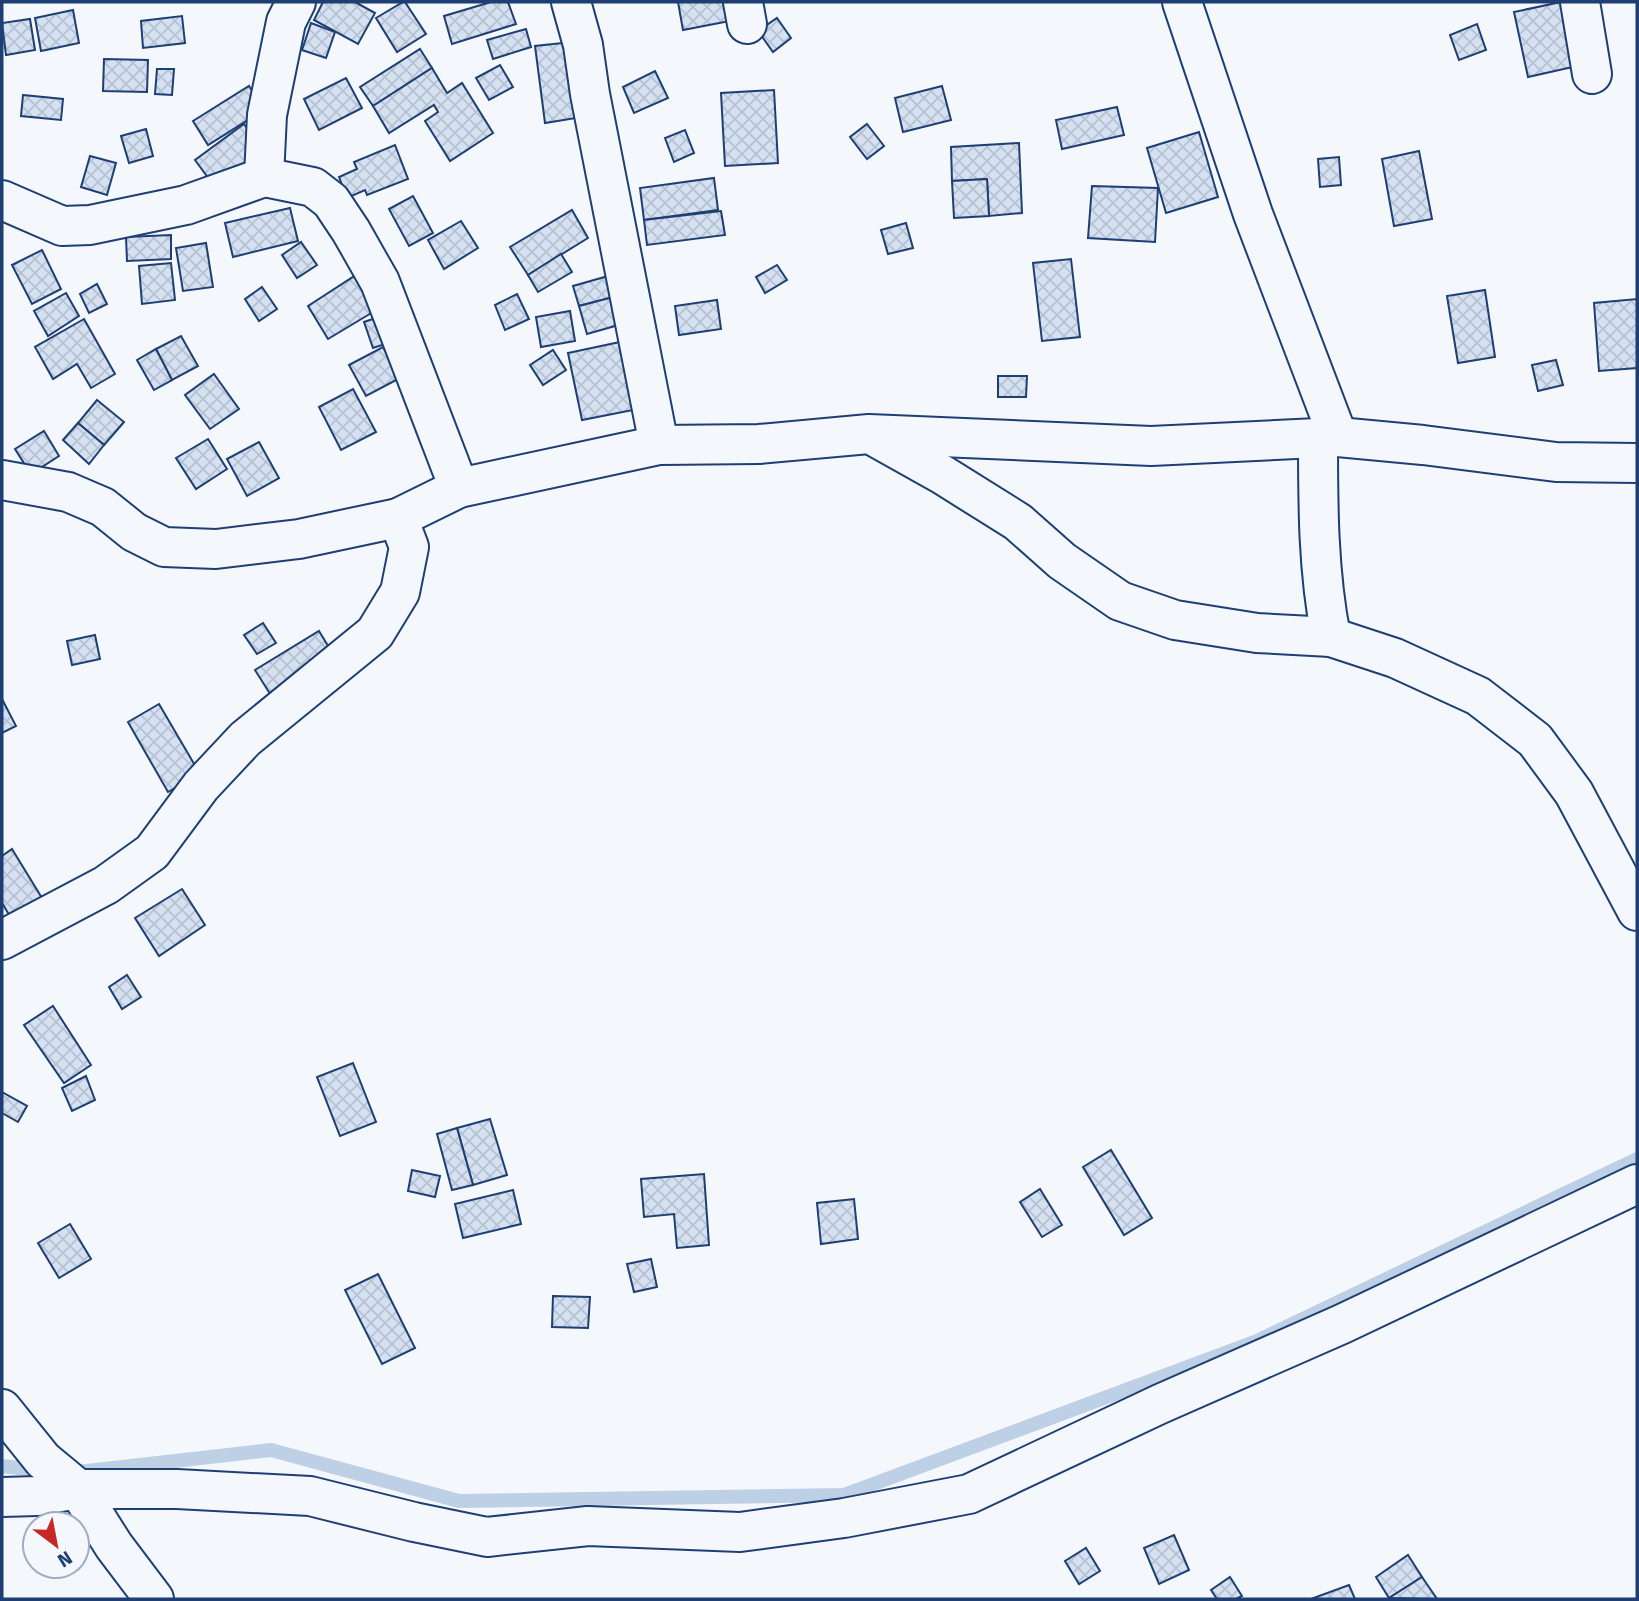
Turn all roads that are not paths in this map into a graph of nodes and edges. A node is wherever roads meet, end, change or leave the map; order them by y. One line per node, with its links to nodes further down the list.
1 (296, 2): 6 (street)
2 (571, 2): 10 (street)
3 (1182, 2): 9 (street)
4 (1580, 2): 5 (street)
5 (1592, 74)
6 (264, 177): 7 (street); 13 (street)
7 (2, 201)
8 (869, 434): 9 (street); 10 (street); 15 (street)
9 (1328, 438): 11 (street); 15 (street)
10 (659, 446): 13 (street)
11 (1637, 463)
12 (2, 480): 14 (street)
13 (459, 488): 14 (street)
14 (398, 518): 17 (street)
15 (1331, 637): 16 (street)
16 (1637, 911)
17 (2, 940)
18 (1637, 1184): 20 (street)
19 (2, 1409): 20 (street)
20 (78, 1489): 21 (street); 22 (street)
21 (2, 1497)
22 (154, 1599)

